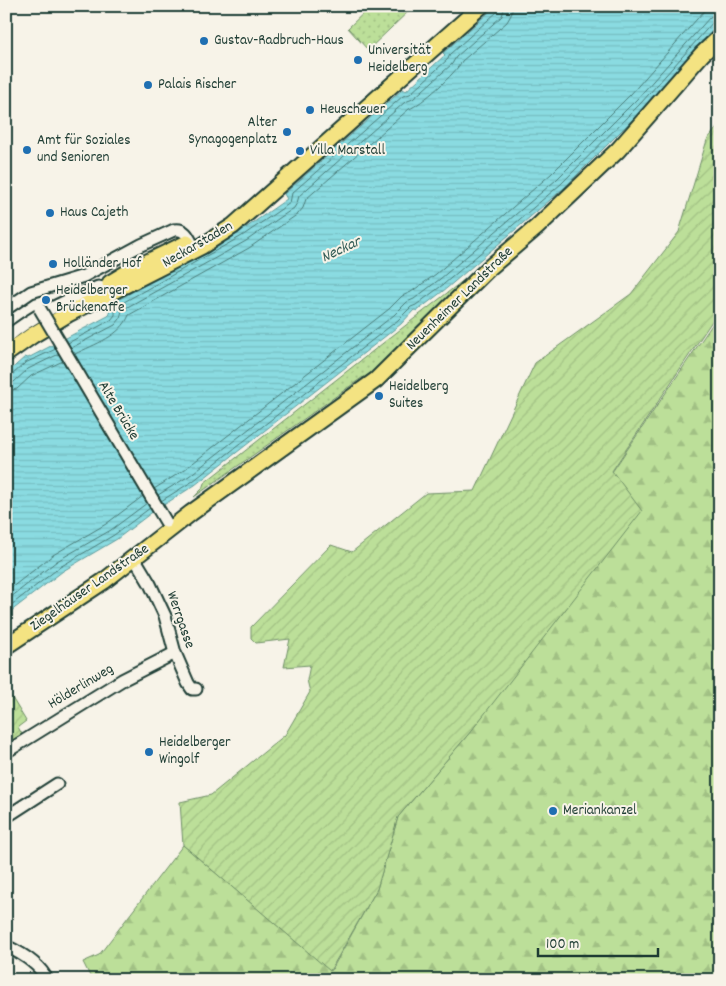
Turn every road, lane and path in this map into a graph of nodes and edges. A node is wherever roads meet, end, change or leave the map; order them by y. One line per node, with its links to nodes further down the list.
1 (482, 6): 3 (main road, Neckarstaden)
2 (720, 36): 10 (main road, Neuenheimer Landstraße)
3 (192, 245): 4 (main road, Neckarstaden); 5 (street); 7 (main road, Neckarstaden)
4 (103, 288): 7 (main road, Neckarstaden); 8 (street)
5 (36, 301): 6 (street); 10 (street, Alte Brücke, bridge)
6 (6, 309)
7 (68, 314): 9 (main road, Neckarstaden)
8 (6, 338)
9 (6, 354)
10 (169, 525): 11 (main road, Ziegelhäuser Landstraße)
11 (135, 558): 12 (main road, Ziegelhäuser Landstraße); 13 (street, Werrgasse)
12 (6, 646)
13 (175, 652): 14 (street, Werrgasse); 15 (street, Hölderlinweg)
14 (196, 689)
15 (6, 752)
16 (58, 784): 17 (street)
17 (6, 817)
18 (6, 946): 19 (street)
19 (47, 980)

